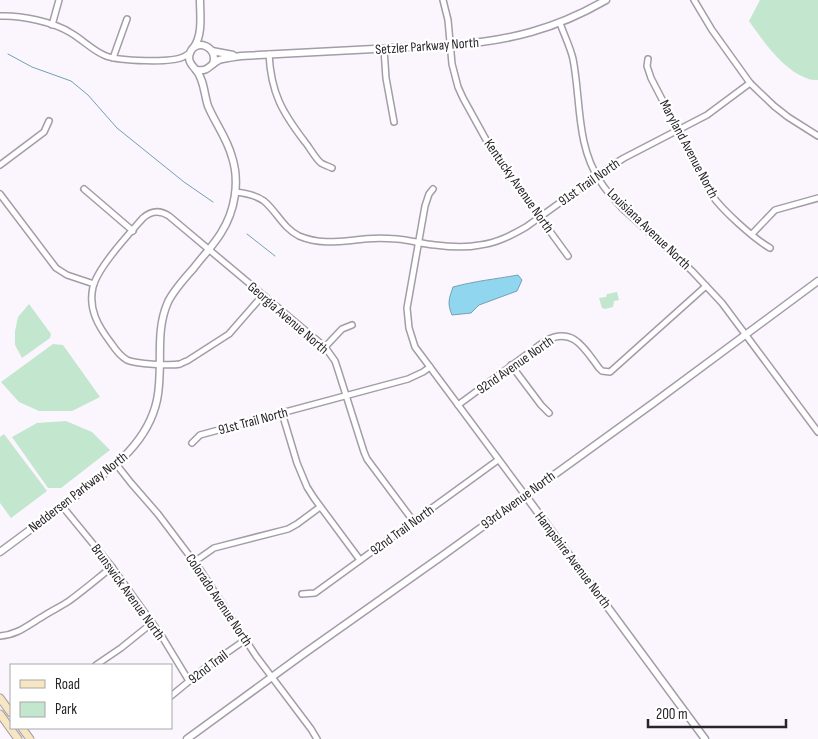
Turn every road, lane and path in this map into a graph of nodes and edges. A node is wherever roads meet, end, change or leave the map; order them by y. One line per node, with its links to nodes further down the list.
1 (59, 0): 10 (street)
2 (200, 0): 8 (street)
3 (443, 0): 11 (street, Kentucky Avenue North)
4 (606, 0): 9 (street, Setzler Parkway North)
5 (694, 0): 24 (street)
6 (0, 16): 10 (street)
7 (127, 19): 17 (street)
8 (200, 22): 12 (street); 14 (street)
9 (560, 23): 11 (street, Setzler Parkway North); 32 (street, Louisiana Avenue North)
10 (52, 25): 17 (street)
11 (451, 45): 13 (street, Setzler Parkway North); 38 (street, Kentucky Avenue North)
12 (211, 49): 14 (street); 16 (street, Setzler Parkway North); 21 (street)
13 (384, 49): 15 (street, Setzler Parkway North); 27 (street)
14 (192, 50): 18 (street); 20 (street)
15 (269, 54): 16 (street, Setzler Parkway North); 31 (street)
16 (241, 56): 21 (street, Setzler Parkway North)
17 (113, 58): 18 (street)
18 (172, 59): 20 (street)
19 (648, 59): 28 (street, Maryland Avenue North)
20 (191, 64): 22 (street)
21 (213, 64): 23 (street)
22 (196, 70): 23 (street); 25 (street, Neddersen Parkway North)
23 (207, 70): 25 (street, Neddersen Parkway North)
24 (750, 84): 28 (street, 91st Trail North); 29 (street)
25 (205, 94): 35 (street, Neddersen Parkway North)
26 (49, 121): 30 (street)
27 (394, 122)
28 (678, 130): 32 (street, 91st Trail North); 40 (street, Maryland Avenue North)
29 (818, 135)
30 (0, 165)
31 (332, 168)
32 (597, 176): 38 (street, 91st Trail North); 47 (street, Louisiana Avenue North)
33 (433, 188): 41 (street, Hampshire Avenue North)
34 (84, 189): 39 (street)
35 (235, 192): 41 (street); 43 (street, Neddersen Parkway North)
36 (0, 194): 46 (street)
37 (818, 198): 40 (street)
38 (540, 218): 41 (street, 91st Trail North); 44 (street, Kentucky Avenue North)
39 (132, 230): 43 (street, Georgia Avenue North); 46 (street)
40 (752, 234): 42 (street, Maryland Avenue North)
41 (419, 242): 54 (street, Hampshire Avenue North)
42 (770, 248)
43 (209, 250): 48 (street, Georgia Avenue North); 52 (street, Neddersen Parkway North)
44 (568, 256)
45 (818, 281): 50 (street, 93rd Avenue North)
46 (94, 284): 52 (street)
47 (706, 286): 50 (street, Louisiana Avenue North); 53 (street, 92nd Avenue North)
48 (263, 295): 51 (street, Georgia Avenue North); 52 (street)
49 (352, 325): 51 (street)
50 (745, 334): 59 (street, Louisiana Avenue North); 63 (street, 93rd Avenue North)
51 (326, 347): 55 (street, Georgia Avenue North)
52 (160, 364): 62 (street, Neddersen Parkway North)
53 (512, 365): 56 (street, 92nd Avenue North); 58 (street)
54 (430, 367): 55 (street, 91st Trail North); 56 (street, Hampshire Avenue North)
55 (346, 396): 57 (street, 91st Trail North); 66 (street, Georgia Avenue North)
56 (458, 405): 61 (street, Hampshire Avenue North)
57 (282, 412): 60 (street, 91st Trail North); 65 (street)
58 (549, 413)
59 (818, 432)
60 (192, 443)
61 (498, 460): 63 (street, Hampshire Avenue North); 66 (street, 92nd Trail North)
62 (116, 464): 64 (street, Neddersen Parkway North); 69 (street, Colorado Avenue North)
63 (524, 495): 76 (street, 93rd Avenue North); 87 (street, Hampshire Avenue North)
64 (62, 506): 67 (street, Neddersen Parkway North); 70 (street, Brunswick Avenue North)
65 (320, 507): 68 (street); 69 (street)
66 (414, 522): 68 (street, 92nd Trail North)
67 (0, 552)
68 (360, 560): 71 (street, 92nd Trail North)
69 (194, 562): 74 (street, Colorado Avenue North)
70 (112, 567): 72 (street, Brunswick Avenue North); 73 (street)
71 (302, 594)
72 (152, 623): 75 (street); 77 (street, Brunswick Avenue North)
73 (0, 636)
74 (245, 640): 76 (street, Colorado Avenue North); 77 (street, 92nd Trail)
75 (97, 664)
76 (272, 677): 82 (street, 93rd Avenue North); 86 (street, Colorado Avenue North)
77 (189, 680): 78 (street, 92nd Trail)
78 (172, 695)
79 (0, 698): 80 (main road)
80 (10, 712)
81 (0, 714): 83 (main road)
82 (217, 717): 84 (street, 93rd Avenue North); 85 (street, 93rd Avenue North)
83 (10, 728)
84 (187, 739)
85 (194, 739)
86 (317, 739)
87 (705, 739)

